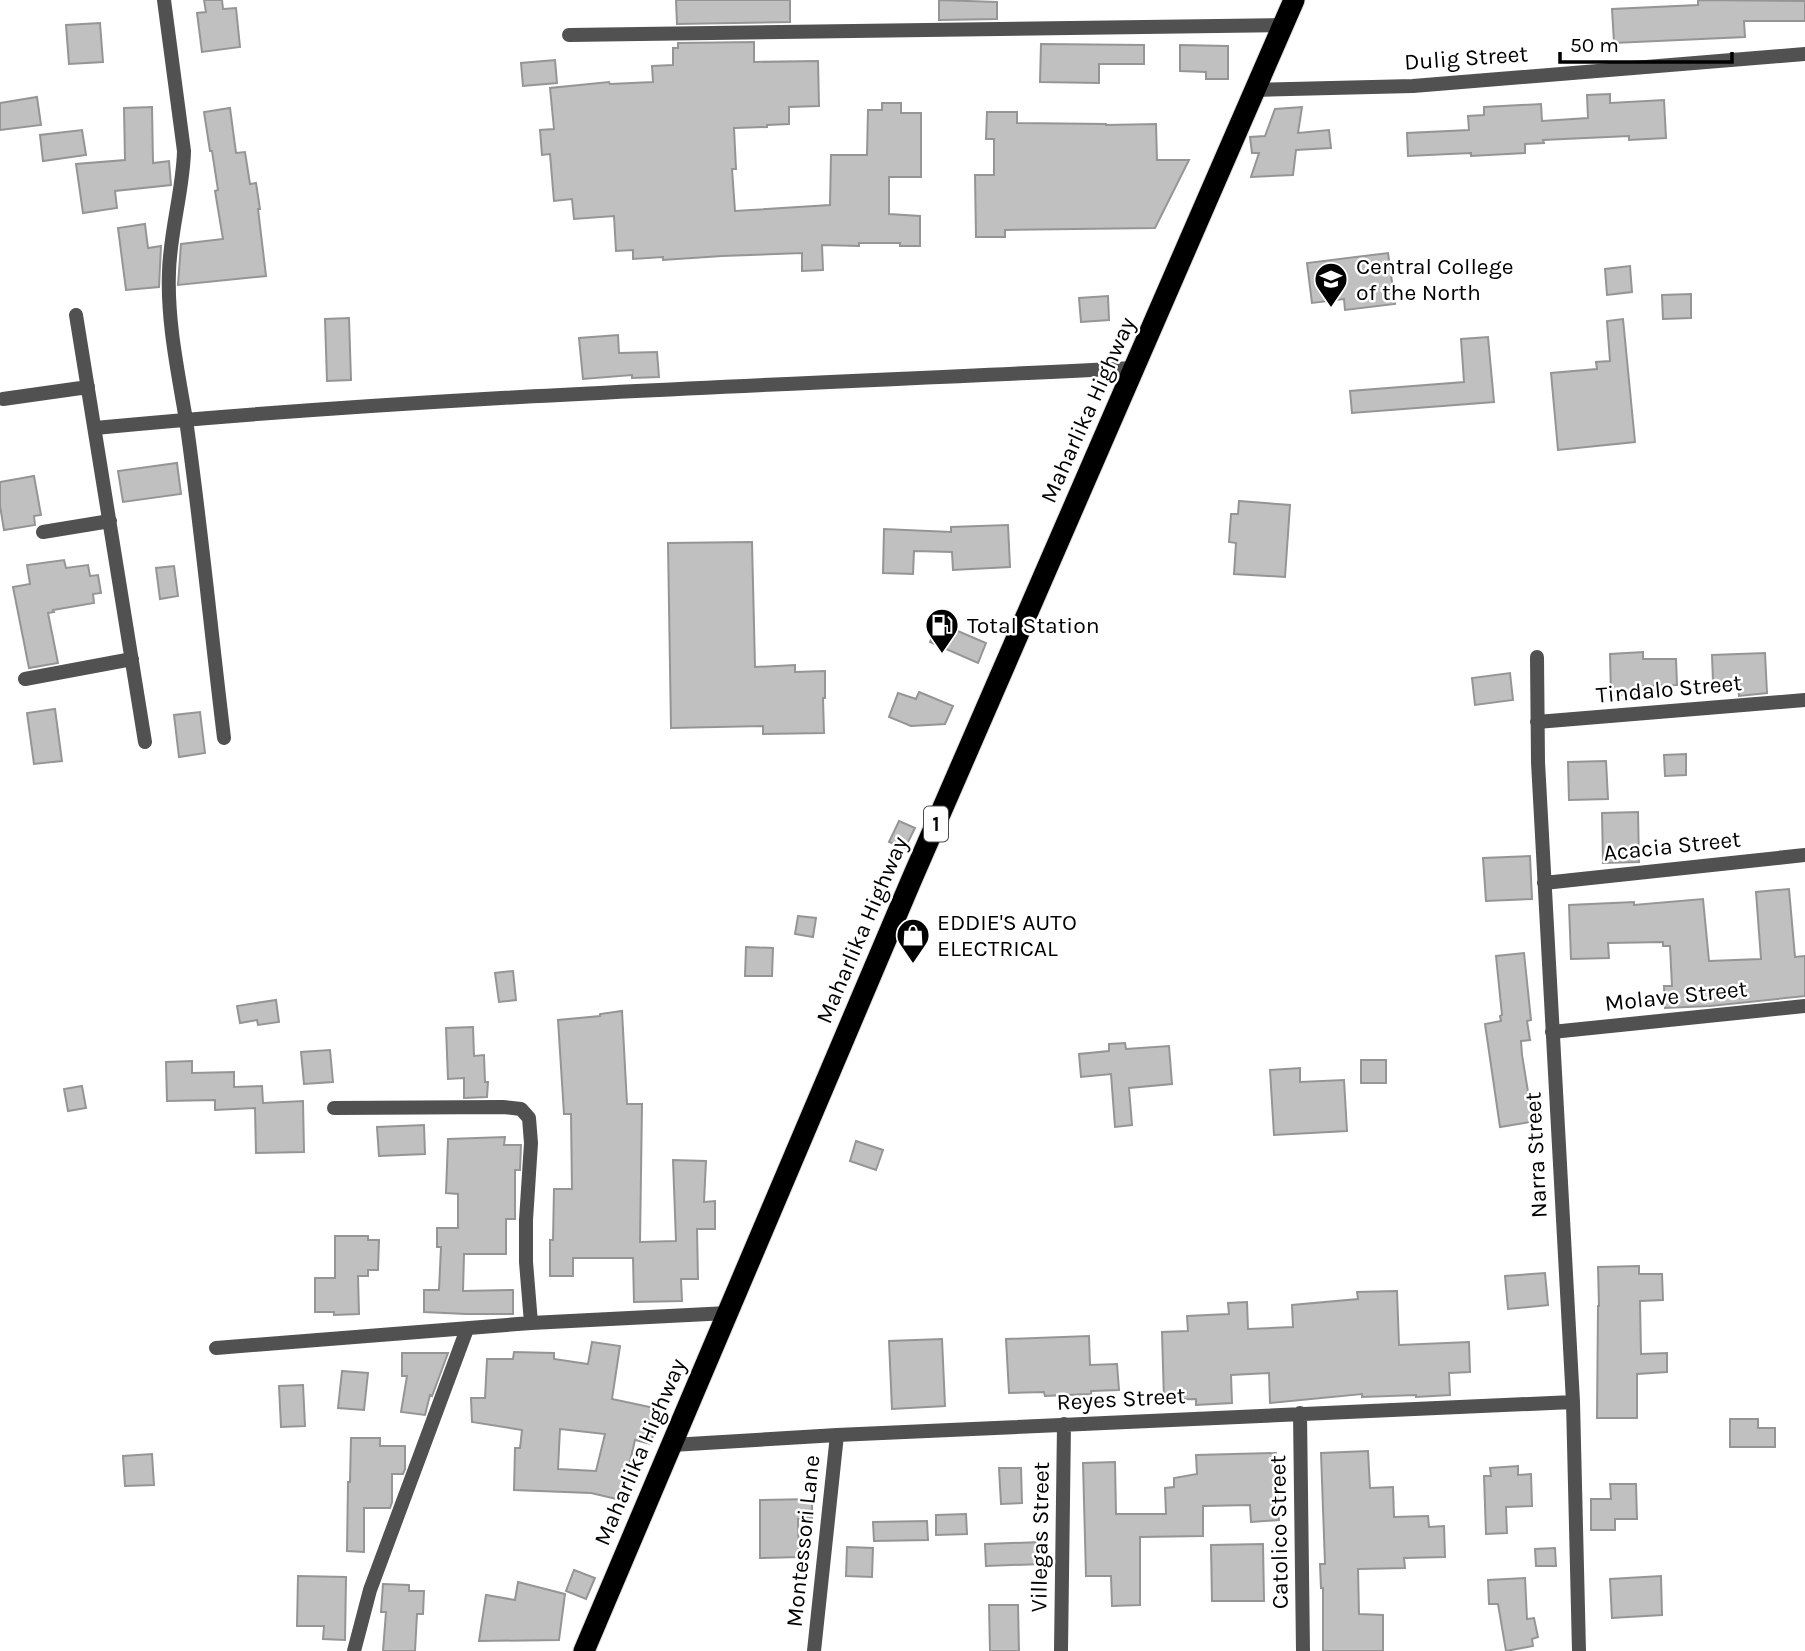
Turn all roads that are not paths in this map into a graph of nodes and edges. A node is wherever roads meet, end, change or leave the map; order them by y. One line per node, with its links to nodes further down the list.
1 (164, 0): 11 (street)
2 (1294, 0): 3 (highway, Maharlika Highway / 1)
3 (1282, 25): 4 (street); 6 (highway, Maharlika Highway / 1)
4 (569, 35)
5 (1805, 54): 6 (street, Dulig Street)
6 (1255, 90): 8 (highway, Maharlika Highway / 1)
7 (76, 315): 9 (street)
8 (1135, 368): 11 (street); 27 (highway, Maharlika Highway / 1)
9 (88, 387): 10 (street); 12 (street)
10 (3, 399)
11 (185, 419): 12 (street); 20 (street)
12 (95, 428): 13 (street)
13 (110, 521): 14 (street); 16 (street)
14 (43, 532)
15 (1537, 657): 19 (street, Narra Street)
16 (132, 659): 17 (street); 21 (street)
17 (26, 679)
18 (1805, 700): 19 (street, Tindalo Street)
19 (1537, 722): 23 (street, Narra Street)
20 (224, 737)
21 (145, 742)
22 (1805, 855): 23 (street, Acacia Street)
23 (1544, 883): 25 (street, Narra Street)
24 (1805, 1006): 25 (street, Molave Street)
25 (1552, 1031): 31 (street, Narra Street)
26 (334, 1108): 28 (street)
27 (728, 1313): 28 (street); 35 (highway, Maharlika Highway / 1)
28 (531, 1323): 29 (street)
29 (467, 1329): 30 (street); 36 (street)
30 (216, 1348)
31 (1573, 1402): 32 (street, Reyes Street); 41 (street, Narra Street)
32 (1300, 1413): 33 (street, Reyes Street); 40 (street, Catolico Street)
33 (1064, 1424): 34 (street, Reyes Street); 39 (street, Villegas Street)
34 (837, 1435): 35 (street, Reyes Street); 38 (street, Montessori Lane)
35 (672, 1445): 37 (highway, Maharlika Highway / 1)
36 (354, 1651)
37 (584, 1651)
38 (814, 1651)
39 (1061, 1651)
40 (1303, 1651)
41 (1578, 1651)

